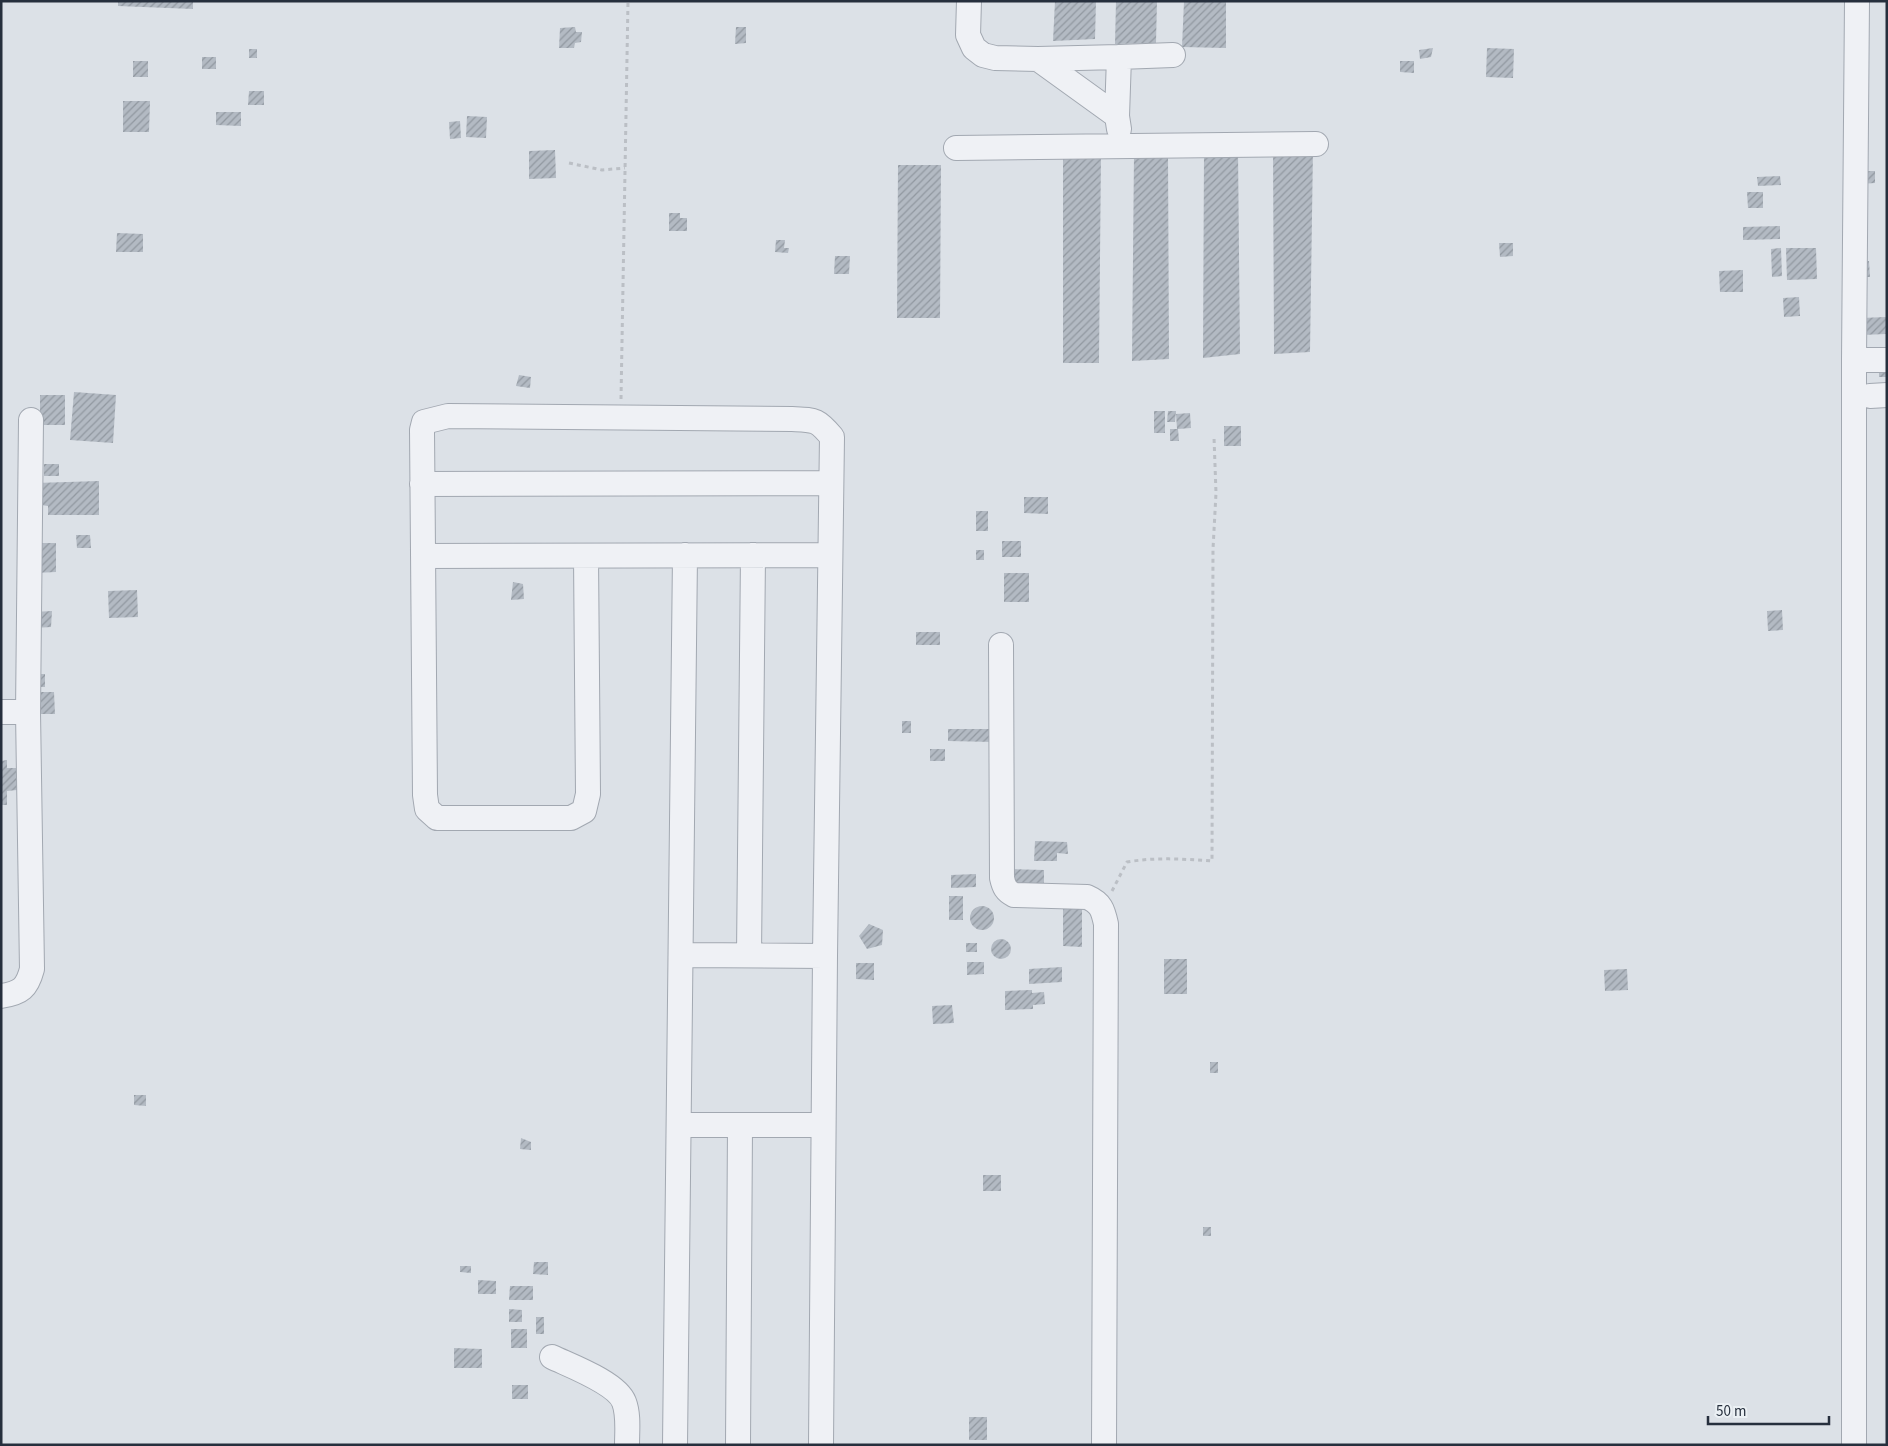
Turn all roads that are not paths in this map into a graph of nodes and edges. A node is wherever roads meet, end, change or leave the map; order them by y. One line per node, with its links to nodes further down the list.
1 (969, 1): 5 (street)
2 (1857, 1): 10 (street)
3 (1173, 55): 4 (street)
4 (1119, 56): 5 (street); 6 (street)
5 (1038, 58): 6 (street)
6 (1117, 116): 9 (street)
7 (1316, 144): 9 (street)
8 (956, 148): 9 (street)
9 (1122, 148)
10 (1854, 360): 11 (street); 36 (street)
11 (1887, 360)
12 (31, 420): 22 (street)
13 (832, 483): 14 (street); 14 (street); 17 (street)
14 (422, 484): 18 (street)
15 (686, 555): 16 (street); 19 (street); 23 (street)
16 (753, 555): 17 (street); 24 (street)
17 (830, 555): 25 (street)
18 (423, 556): 19 (street); 19 (street)
19 (586, 556)
20 (1001, 645): 35 (street)
21 (1, 712): 22 (street)
22 (28, 712): 26 (street)
23 (681, 955): 24 (street); 27 (street)
24 (749, 956): 25 (street)
25 (825, 956): 28 (street)
26 (1, 996)
27 (678, 1124): 29 (street); 32 (street)
28 (823, 1125): 29 (street); 34 (street)
29 (740, 1126): 33 (street)
30 (552, 1357): 31 (street)
31 (627, 1445)
32 (675, 1445)
33 (738, 1445)
34 (821, 1445)
35 (1104, 1445)
36 (1854, 1445)

